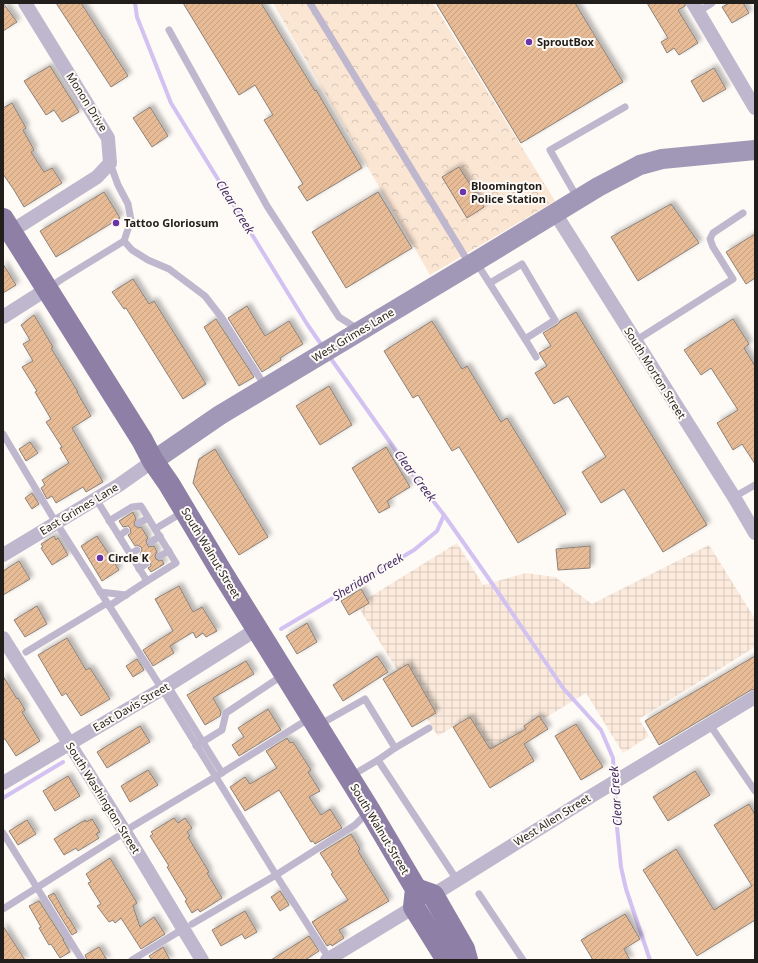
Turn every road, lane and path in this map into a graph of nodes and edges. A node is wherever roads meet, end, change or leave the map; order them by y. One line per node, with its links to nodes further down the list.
1 (26, 3): 9 (street, Monon Drive)
2 (310, 3): 15 (lane)
3 (712, 3): 4 (lane)
4 (695, 7): 6 (street)
5 (169, 30): 19 (lane)
6 (754, 105)
7 (625, 108): 10 (lane)
8 (755, 150): 10 (street, West Grimes Lane)
9 (110, 163): 13 (street); 14 (lane)
10 (578, 199): 11 (street, West Grimes Lane)
11 (555, 213): 15 (street, West Grimes Lane); 21 (street, South Morton Street)
12 (743, 214): 21 (lane)
13 (7, 226): 17 (main road, South Walnut Street)
14 (124, 241): 17 (lane); 23 (lane)
15 (473, 263): 16 (lane); 19 (street, West Grimes Lane)
16 (490, 283): 20 (lane); 20 (lane)
17 (47, 289): 18 (street); 25 (main road, South Walnut Street)
18 (3, 317)
19 (350, 337): 23 (street, West Grimes Lane)
20 (525, 339): 22 (lane)
21 (635, 341): 27 (street, South Morton Street)
22 (536, 357)
23 (266, 388): 25 (street, West Grimes Lane)
24 (3, 434): 32 (lane)
25 (153, 461): 28 (street, East Grimes Lane); 29 (main road, South Walnut Street)
26 (755, 485): 27 (lane)
27 (734, 498): 36 (street, South Morton Street)
28 (96, 499): 31 (lane); 32 (street, East Grimes Lane)
29 (185, 511): 34 (lane); 51 (main road, South Walnut Street)
30 (148, 518): 31 (lane); 33 (lane); 34 (lane)
31 (109, 521): 37 (lane)
32 (56, 523): 43 (street, East Grimes Lane); 48 (lane)
33 (139, 523)
34 (155, 529): 38 (lane)
35 (126, 531): 37 (lane)
36 (755, 533)
37 (119, 536): 42 (lane)
38 (160, 536): 39 (lane); 41 (lane)
39 (151, 542)
40 (137, 550): 42 (lane)
41 (169, 551): 44 (lane); 47 (lane)
42 (130, 554): 46 (lane)
43 (3, 555)
44 (160, 556)
45 (146, 564): 46 (lane)
46 (139, 569): 47 (lane)
47 (147, 581): 49 (lane)
48 (100, 592): 49 (lane); 50 (lane)
49 (126, 595): 50 (lane)
50 (108, 605): 53 (lane); 55 (lane)
51 (257, 629): 54 (main road, South Walnut Street); 55 (street, East Davis Street)
52 (3, 638): 60 (street, South Washington Street)
53 (26, 652)
54 (284, 674): 57 (main road, South Walnut Street); 61 (lane)
55 (165, 688): 60 (street, East Davis Street); 61 (lane)
56 (755, 697): 58 (street, West Allen Street)
57 (314, 722): 62 (lane); 64 (lane); 66 (main road, South Walnut Street)
58 (710, 725): 68 (lane); 73 (street, West Allen Street)
59 (429, 728): 62 (lane)
60 (70, 743): 67 (street, East Davis Street); 70 (street, South Washington Street)
61 (200, 744): 64 (lane); 65 (lane)
62 (395, 748): 63 (lane)
63 (378, 760): 66 (lane); 73 (lane)
64 (222, 773): 65 (lane)
65 (216, 777): 70 (lane); 72 (lane)
66 (349, 778): 69 (main road, South Walnut Street)
67 (3, 783)
68 (755, 791)
69 (370, 811): 72 (lane); 76 (main road, South Walnut Street)
70 (125, 832): 74 (lane); 78 (street, South Washington Street)
71 (3, 833): 74 (lane)
72 (276, 875): 78 (lane); 82 (lane)
73 (457, 880): 76 (street, West Allen Street)
74 (37, 887): 77 (lane); 79 (lane)
75 (479, 894): 85 (lane)
76 (421, 897): 82 (street, West Allen Street); 83 (main road, South Walnut Street); 84 (main road, South Walnut Street)
77 (3, 909)
78 (188, 927): 80 (lane); 81 (street, South Washington Street)
79 (82, 960)
80 (132, 960)
81 (202, 960)
82 (329, 960)
83 (447, 960)
84 (467, 960)
85 (523, 960)

